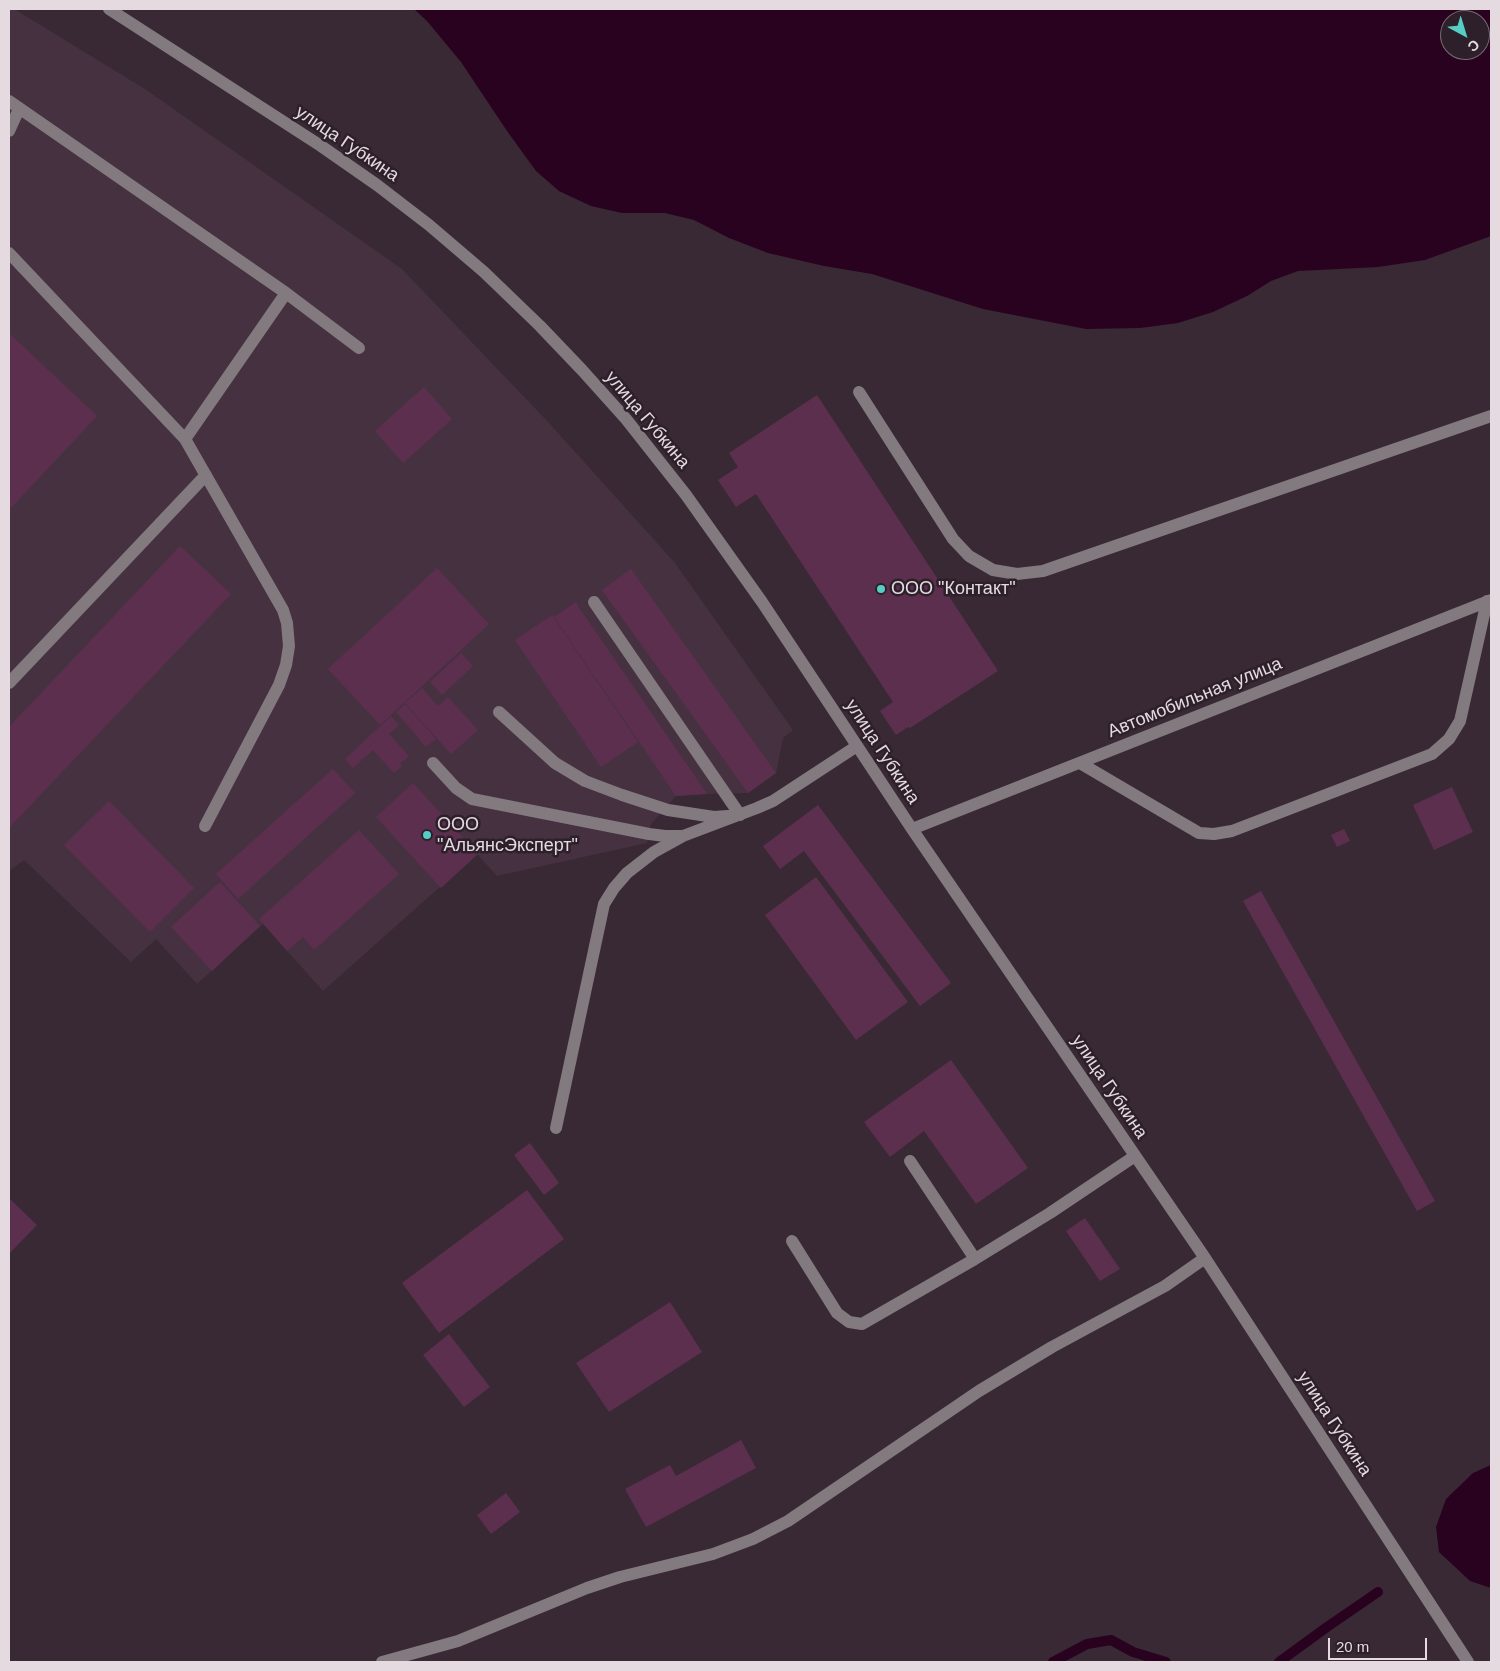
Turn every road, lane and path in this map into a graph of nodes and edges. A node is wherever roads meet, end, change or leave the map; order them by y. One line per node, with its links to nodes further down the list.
1 (109, 9): 16 (street, улица Губкина)
2 (9, 101): 3 (street)
3 (19, 109): 4 (street); 6 (street)
4 (9, 131)
5 (9, 254): 10 (street)
6 (286, 293): 7 (street); 10 (street)
7 (359, 348)
8 (859, 392): 9 (street)
9 (1491, 416)
10 (185, 439): 11 (street)
11 (206, 475): 14 (street); 20 (street)
12 (1489, 601): 17 (street, Автомобильная улица); 17 (street)
13 (594, 602): 19 (street)
14 (9, 683)
15 (499, 712): 19 (street)
16 (857, 746): 19 (street); 21 (street, улица Губкина)
17 (1080, 762): 21 (street, Автомобильная улица)
18 (433, 763): 22 (street)
19 (740, 815): 22 (street)
20 (205, 826)
21 (912, 829): 24 (street, улица Губкина)
22 (683, 836): 23 (street)
23 (556, 1128)
24 (1135, 1156): 27 (street, улица Губкина); 28 (street)
25 (910, 1161): 28 (street)
26 (792, 1241): 28 (street)
27 (1205, 1258): 29 (street); 30 (street, улица Губкина)
28 (975, 1259)
29 (382, 1662)
30 (1468, 1662)

